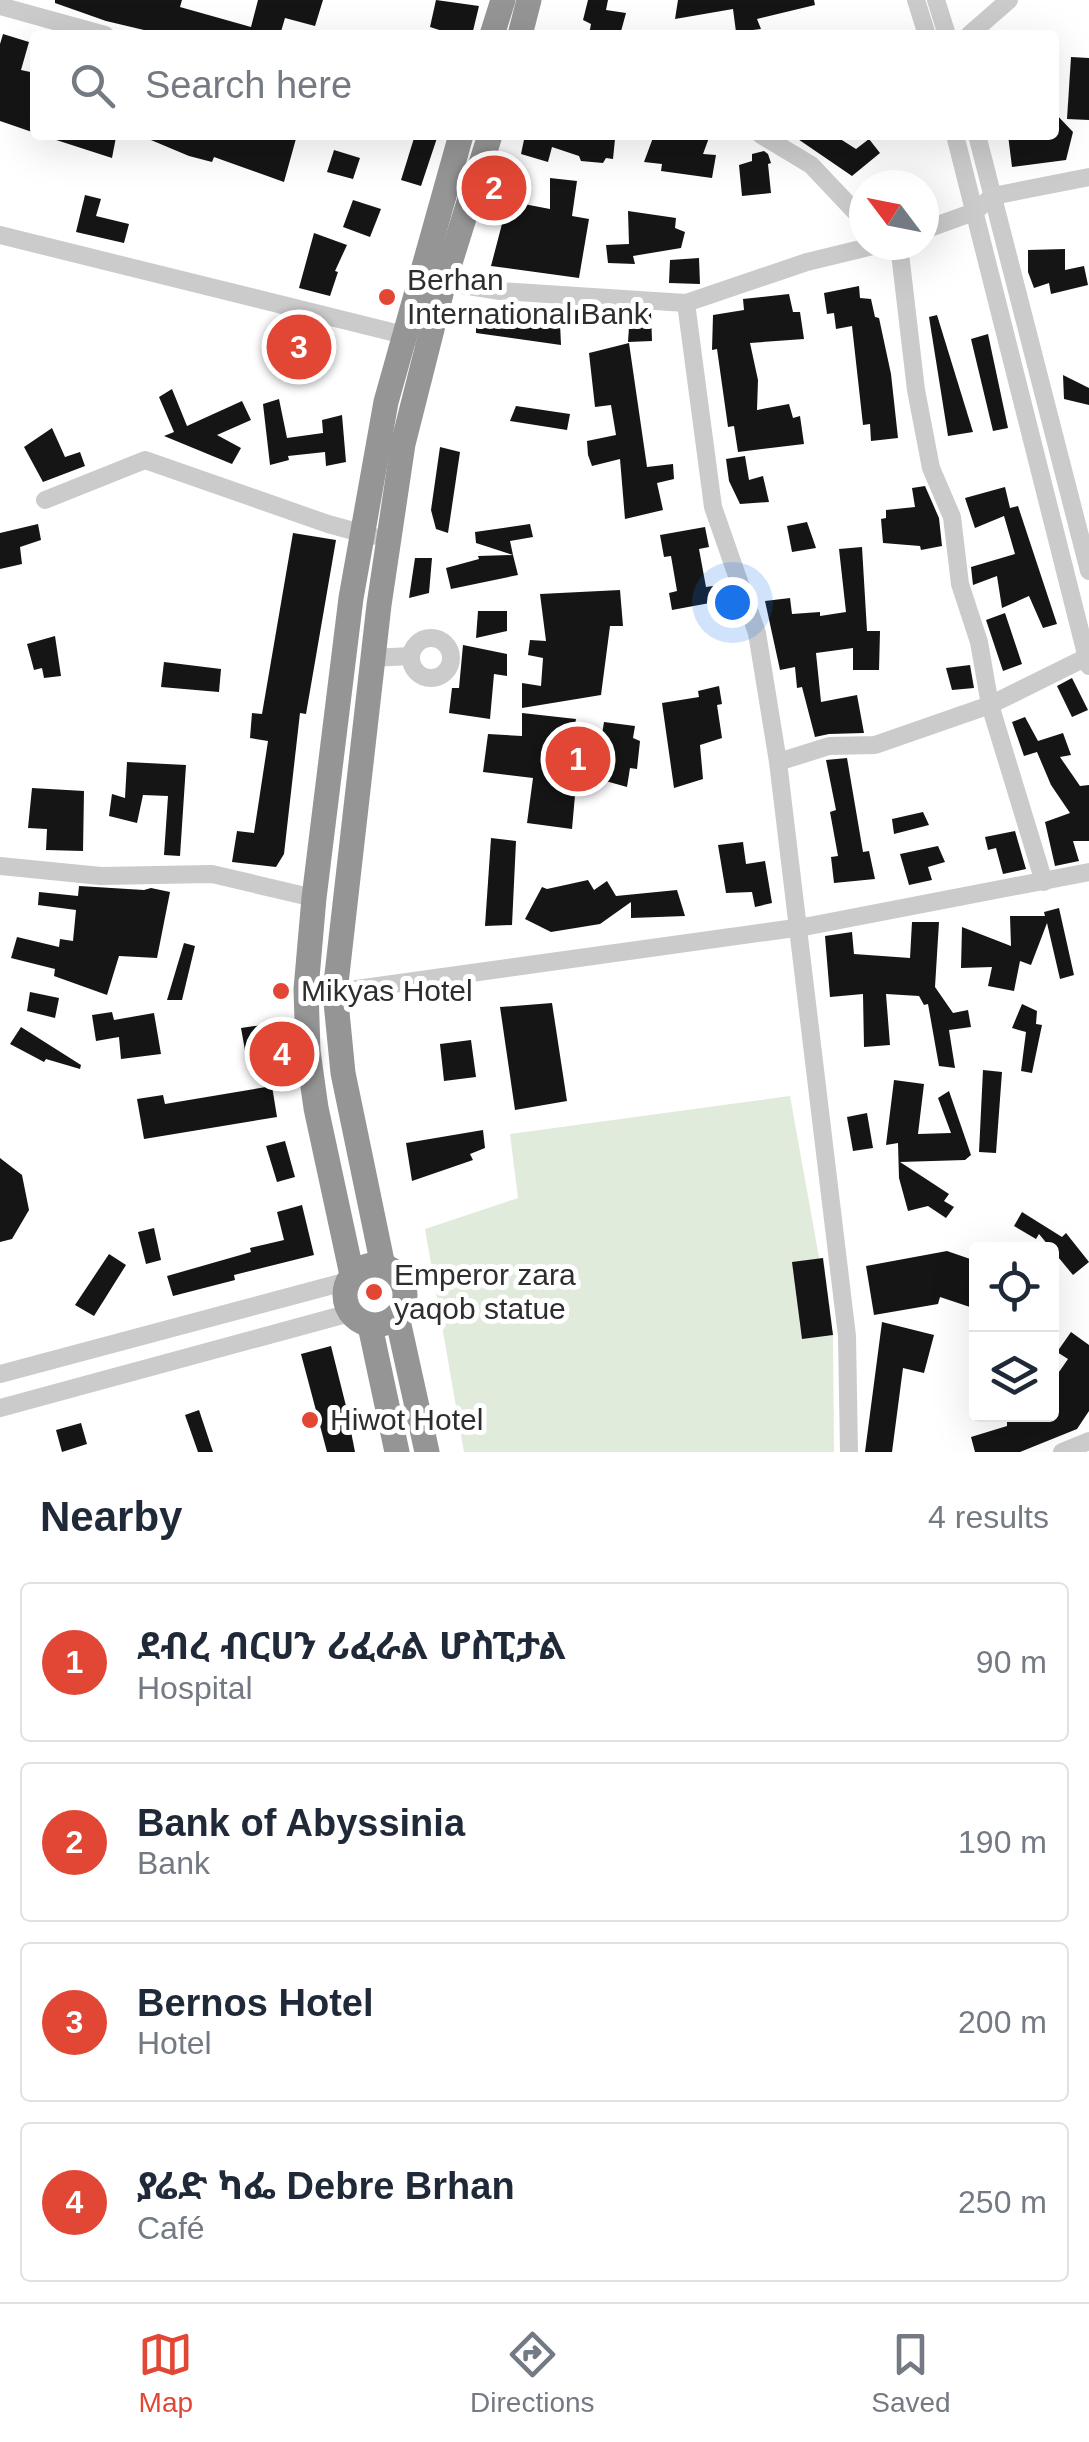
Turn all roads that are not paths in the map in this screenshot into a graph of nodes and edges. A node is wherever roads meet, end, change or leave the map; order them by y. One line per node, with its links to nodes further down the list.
1 (503, 0): 8 (highway)
2 (530, 0): 9 (highway)
3 (916, 0): 10 (street)
4 (936, 0): 11 (street)
5 (1009, 0): 12 (street)
6 (1, 5): 7 (street)
7 (87, 30)
8 (494, 30)
9 (521, 30)
10 (925, 30)
11 (945, 30)
12 (975, 30)
13 (459, 140): 28 (highway)
14 (488, 140): 26 (highway)
15 (771, 140): 20 (street)
16 (957, 140): 21 (street)
17 (978, 140): 19 (street)
18 (1089, 177): 19 (street)
19 (993, 196): 21 (street); 33 (street)
20 (849, 205)
21 (974, 212): 22 (street); 36 (street)
22 (939, 225)
23 (0, 235): 28 (street)
24 (849, 252): 27 (street)
25 (901, 260): 37 (street)
26 (444, 282): 27 (street); 29 (highway)
27 (686, 303): 38 (street)
28 (404, 335): 29 (street); 31 (highway)
29 (429, 342): 32 (highway)
30 (44, 500): 31 (street)
31 (361, 533): 32 (street); 42 (highway)
32 (387, 541): 35 (highway)
33 (1089, 571)
34 (411, 656): 35 (street)
35 (372, 658): 44 (highway)
36 (1088, 662): 37 (street)
37 (990, 705): 38 (street); 41 (street)
38 (778, 762): 43 (street)
39 (0, 866): 42 (street)
40 (1089, 872): 41 (street)
41 (1044, 882): 43 (street)
42 (314, 898): 46 (highway)
43 (798, 928): 44 (street); 54 (street)
44 (335, 992): 45 (highway)
45 (383, 1266): 46 (highway); 47 (highway)
46 (350, 1278): 48 (highway); 49 (street)
47 (396, 1316): 48 (highway); 53 (highway)
48 (360, 1319): 50 (street); 52 (highway)
49 (0, 1374)
50 (0, 1408)
51 (1089, 1440): 55 (street)
52 (397, 1452)
53 (427, 1452)
54 (848, 1452)
55 (1062, 1452)

